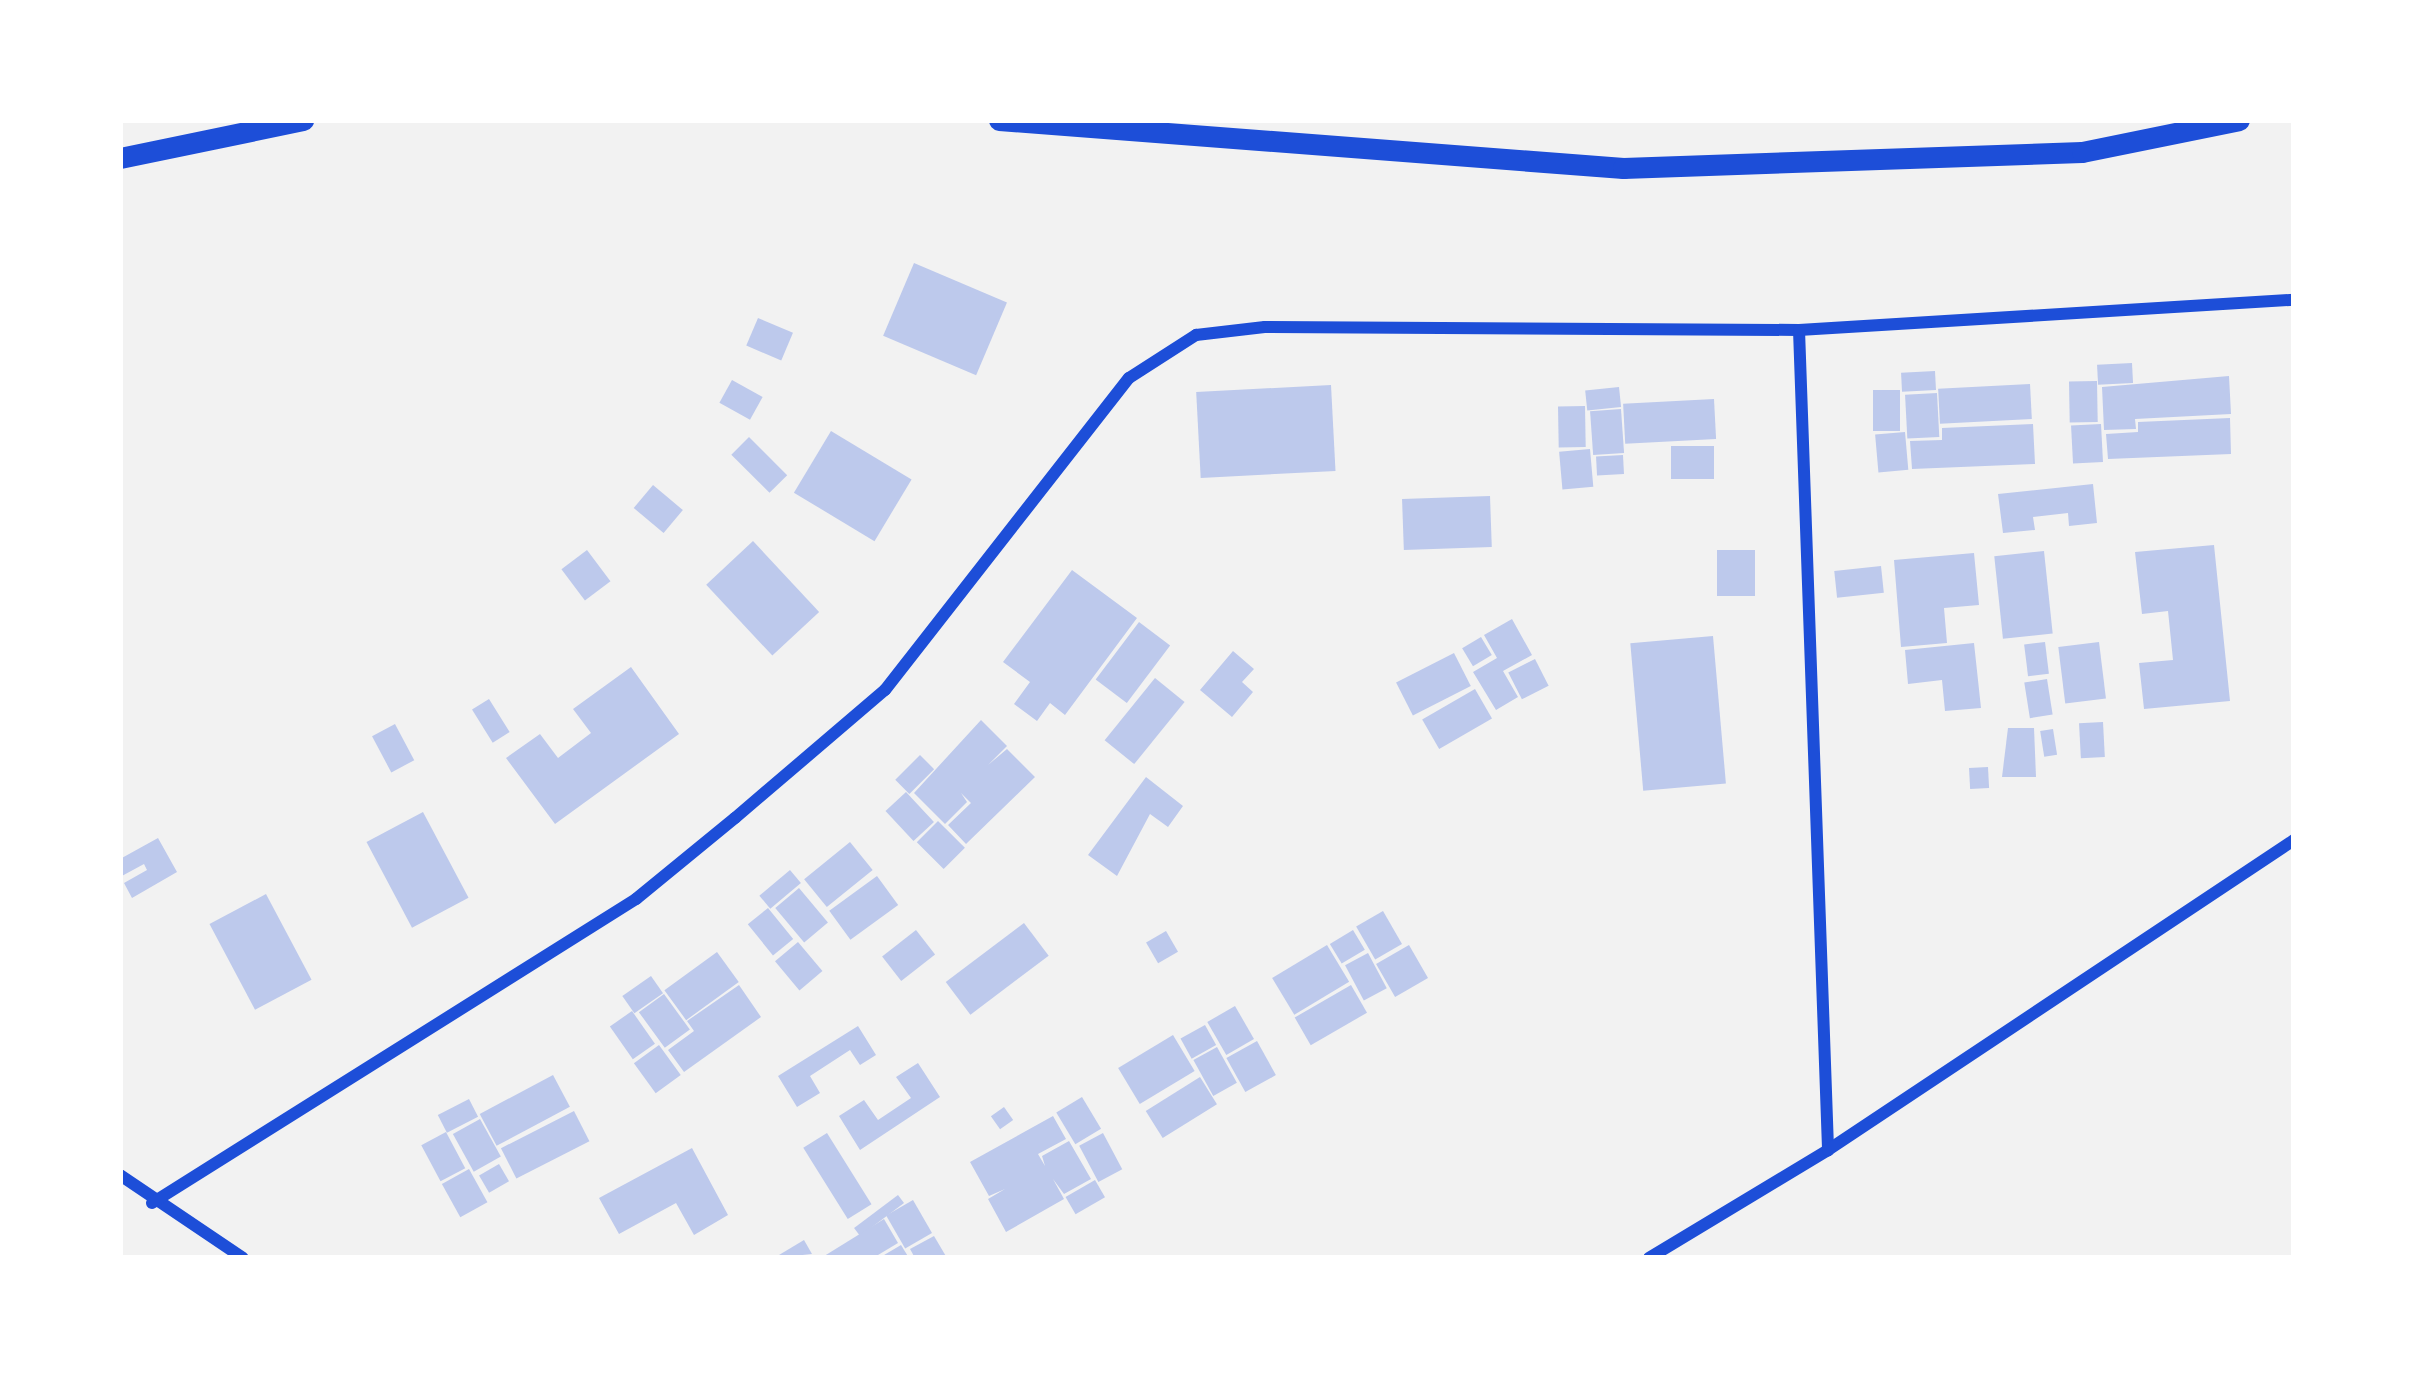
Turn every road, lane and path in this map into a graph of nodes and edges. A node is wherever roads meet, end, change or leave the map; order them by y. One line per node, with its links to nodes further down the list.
1 (303, 120): 4 (street)
2 (999, 120): 3 (street)
3 (2239, 120)
4 (120, 158)
5 (2294, 300): 6 (street)
6 (1799, 330): 8 (street); 10 (street)
7 (2294, 840): 8 (street)
8 (1828, 1150): 12 (street)
9 (120, 1175): 10 (street)
10 (152, 1203): 11 (street)
11 (243, 1258)
12 (1649, 1258)

